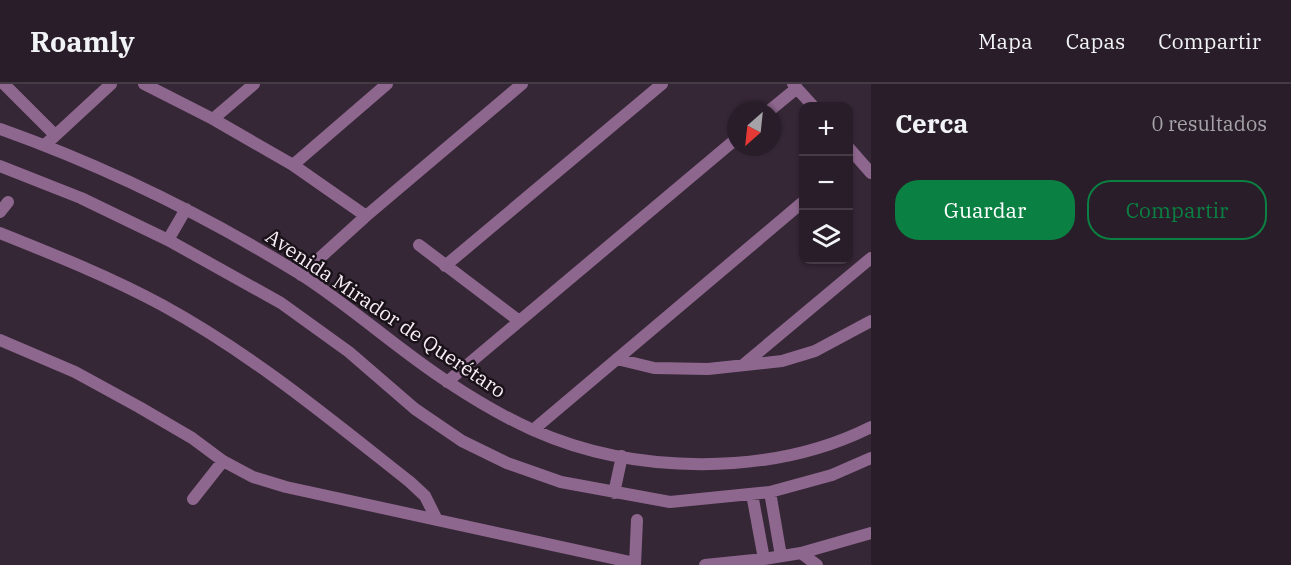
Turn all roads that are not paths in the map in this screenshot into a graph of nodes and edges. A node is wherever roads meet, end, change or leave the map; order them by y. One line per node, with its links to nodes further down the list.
1 (4, 84): 13 (street)
2 (111, 84): 13 (street)
3 (144, 84): 11 (street)
4 (254, 84): 11 (street)
5 (387, 84): 17 (street)
6 (522, 84): 24 (street)
7 (662, 84): 29 (street)
8 (795, 86): 9 (street); 10 (street)
9 (778, 102)
10 (809, 102)
11 (213, 119): 17 (street)
12 (0, 129): 14 (street, Avenida Mirador de Querétaro)
13 (55, 135): 14 (street)
14 (45, 145): 22 (street, Avenida Mirador de Querétaro)
15 (727, 146): 31 (street)
16 (852, 156): 19 (street)
17 (293, 165): 24 (street)
18 (0, 166): 26 (street)
19 (871, 173)
20 (8, 202): 23 (street)
21 (799, 205): 34 (street)
22 (186, 209): 26 (street); 30 (street, Avenida Mirador de Querétaro)
23 (0, 212)
24 (366, 216): 30 (street)
25 (0, 232): 46 (street)
26 (168, 240): 43 (street)
27 (419, 245): 29 (street)
28 (871, 258): 35 (street)
29 (445, 266): 31 (street)
30 (301, 275): 36 (street, Avenida Mirador de Querétaro)
31 (518, 320): 36 (street)
32 (871, 321): 35 (street)
33 (0, 340): 41 (street)
34 (617, 359): 35 (street); 38 (street)
35 (743, 365)
36 (447, 382): 38 (street, Avenida Mirador de Querétaro)
37 (871, 427): 39 (street, Avenida Mirador de Querétaro)
38 (533, 430): 39 (street, Avenida Mirador de Querétaro)
39 (622, 456): 43 (street)
40 (871, 458): 42 (street)
41 (223, 461): 45 (street); 46 (street)
42 (770, 492): 44 (street); 50 (street)
43 (615, 493): 44 (street)
44 (752, 494): 51 (street)
45 (193, 499)
46 (437, 520): 52 (street)
47 (637, 520): 52 (street)
48 (871, 534): 49 (street)
49 (801, 553): 50 (street); 54 (street)
50 (781, 556): 51 (street)
51 (764, 559): 53 (street)
52 (635, 564)
53 (705, 565)
54 (817, 565)

